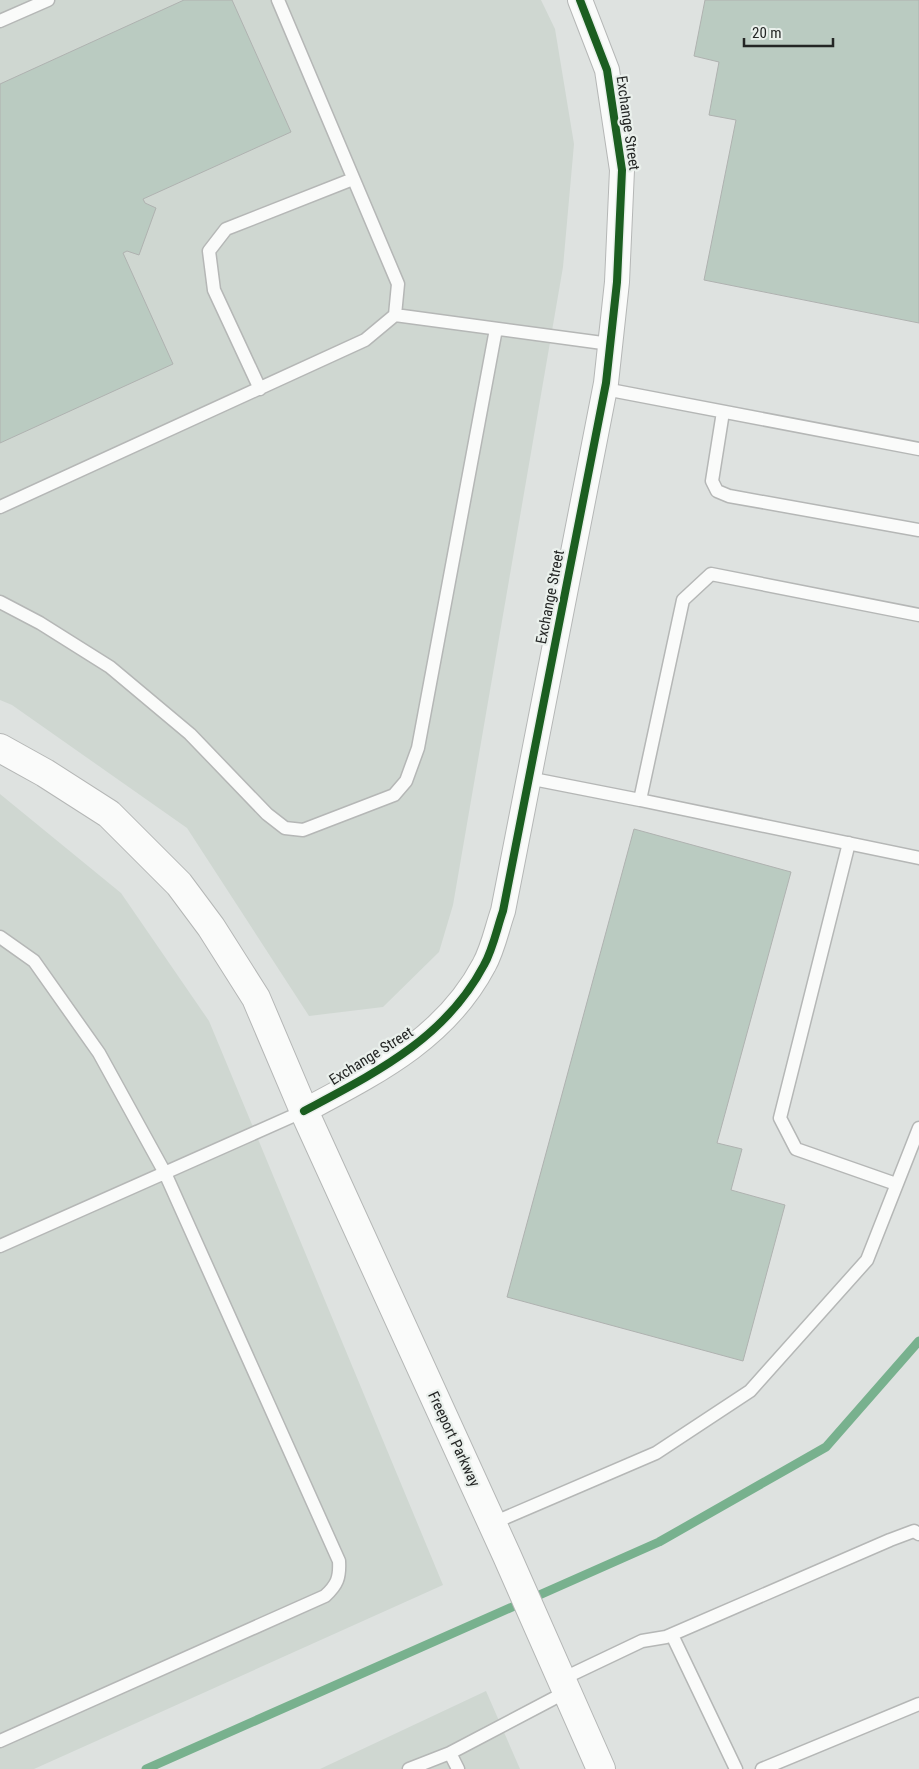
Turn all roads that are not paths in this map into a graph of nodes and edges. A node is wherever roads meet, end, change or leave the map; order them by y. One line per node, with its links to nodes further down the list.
1 (48, 0): 4 (lane)
2 (278, 0): 5 (lane)
3 (580, 0): 8 (street, Exchange Street)
4 (0, 21)
5 (354, 179): 6 (lane); 9 (lane)
6 (395, 315): 7 (lane); 9 (lane)
7 (496, 329): 8 (lane); 15 (lane)
8 (610, 344): 10 (street, Exchange Street)
9 (260, 389): 13 (lane)
10 (605, 389): 11 (lane); 18 (street, Exchange Street)
11 (723, 412): 12 (lane); 14 (lane)
12 (919, 449)
13 (0, 507)
14 (919, 530)
15 (0, 602)
16 (919, 615): 19 (lane)
17 (0, 748): 23 (main road, Freeport Parkway)
18 (528, 778): 19 (lane); 23 (street, Exchange Street)
19 (640, 800): 20 (lane)
20 (849, 843): 21 (lane); 26 (lane)
21 (919, 858)
22 (0, 937): 25 (lane)
23 (304, 1111): 25 (lane); 28 (main road, Freeport Parkway)
24 (919, 1128): 26 (lane)
25 (165, 1173): 27 (lane); 33 (lane)
26 (896, 1184): 28 (lane)
27 (0, 1246)
28 (493, 1523): 31 (main road, Freeport Parkway)
29 (919, 1534): 30 (lane)
30 (672, 1635): 31 (lane); 38 (lane)
31 (563, 1686): 34 (lane); 37 (main road, Freeport Parkway)
32 (919, 1704): 39 (lane)
33 (0, 1741)
34 (450, 1753): 35 (lane); 36 (lane)
35 (409, 1769)
36 (458, 1769)
37 (601, 1769)
38 (736, 1769)
39 (762, 1769)

